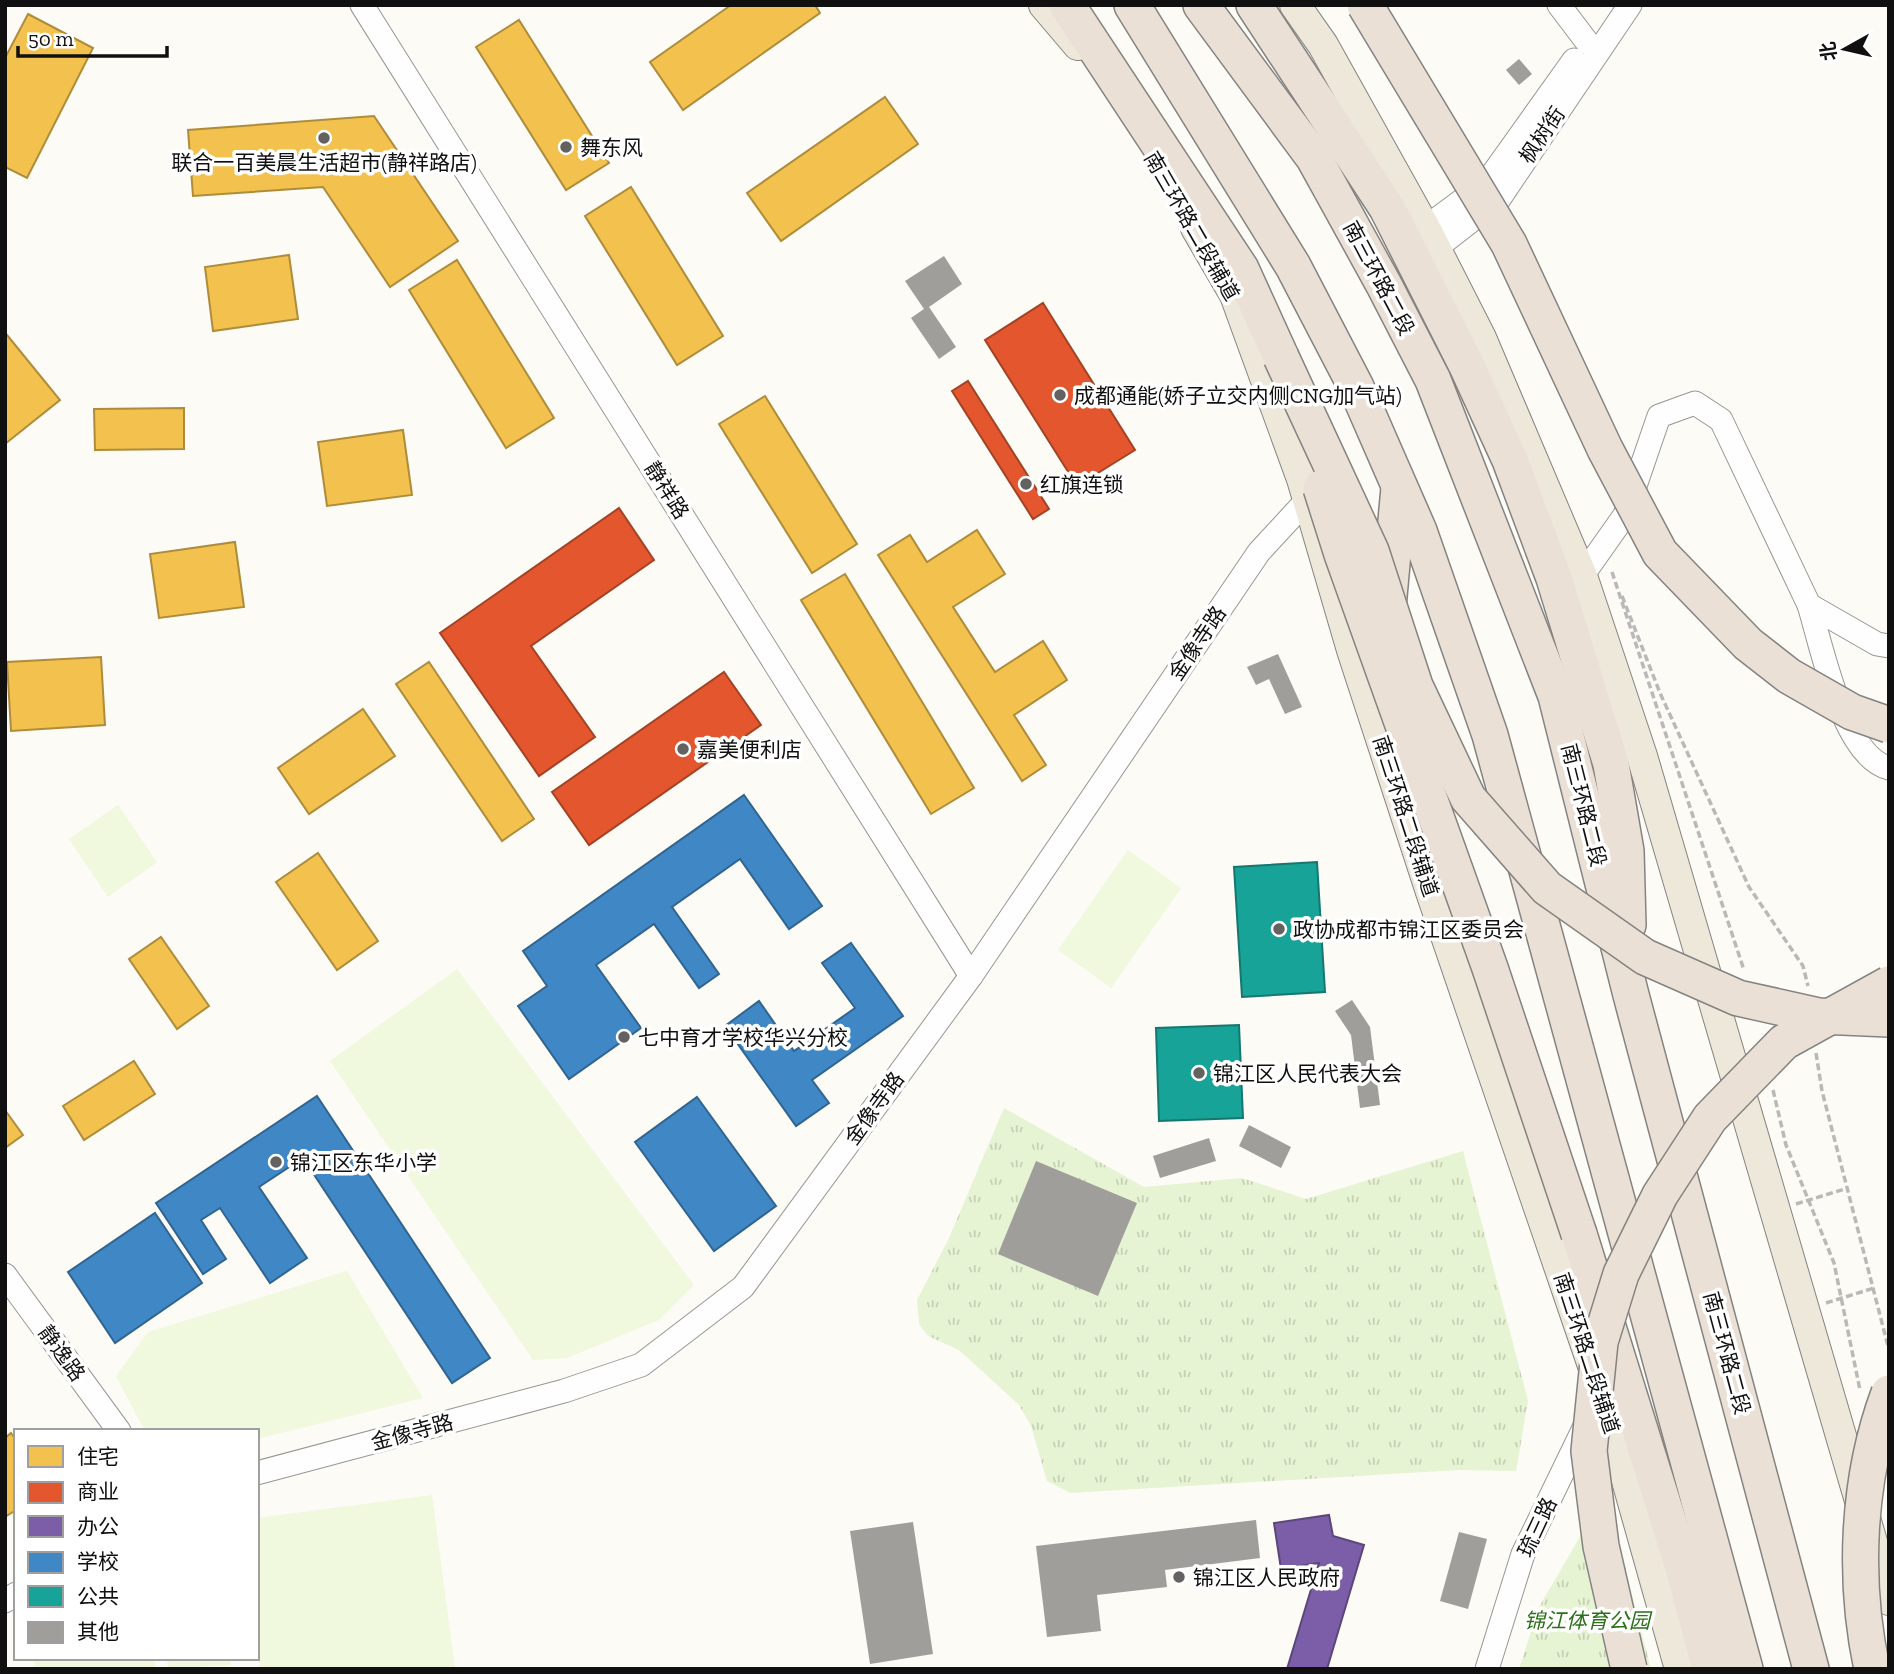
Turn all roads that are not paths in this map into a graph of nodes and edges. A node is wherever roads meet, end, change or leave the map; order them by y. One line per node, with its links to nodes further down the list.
1 (362, 5): 25 (street, 静祥路)
2 (1044, 5): 14 (main road, 南三环路二段辅道)
3 (1068, 5): 15 (highway)
4 (1132, 5): 16 (highway)
5 (1201, 5): 27 (highway, 南三环路二段)
6 (1254, 5): 18 (highway)
7 (1295, 5): 13 (main road)
8 (1365, 5): 22 (highway, bridge)
9 (1559, 5): 12 (street)
10 (1612, 5): 12 (street, 枫树街)
11 (1630, 5): 13 (street, 枫树街)
12 (1587, 42): 13 (street, 枫树街)
13 (1430, 238): 18 (main road)
14 (1235, 295): 17 (main road, 南三环路二段辅道); 21 (street)
15 (1281, 358): 28 (highway, bridge); 38 (highway, bridge)
16 (1399, 481): 21 (highway); 39 (highway)
17 (1308, 499): 24 (main road, 南三环路二段辅道); 25 (street, 金像寺路)
18 (1568, 577): 19 (street); 27 (highway); 34 (main road)
19 (1809, 605): 20 (street); 23 (street)
20 (1889, 646)
21 (1384, 653): 24 (street)
22 (1889, 725)
23 (1889, 768)
24 (1458, 972): 30 (main road, 南三环路二段辅道)
25 (971, 976): 33 (street, 金像寺路)
26 (1889, 984): 36 (highway, bridge)
27 (1631, 995): 40 (highway, 南三环路二段)
28 (1889, 1019)
29 (5, 1275): 32 (street, 静逸路)
30 (1602, 1392): 35 (street, 琉三路); 37 (main road, 南三环路二段辅道)
31 (1889, 1393): 41 (highway, bridge)
32 (118, 1429)
33 (259, 1472)
34 (1889, 1600)
35 (1488, 1669)
36 (1629, 1669)
37 (1680, 1669)
38 (1710, 1669)
39 (1745, 1669)
40 (1811, 1669)
41 (1872, 1669)

